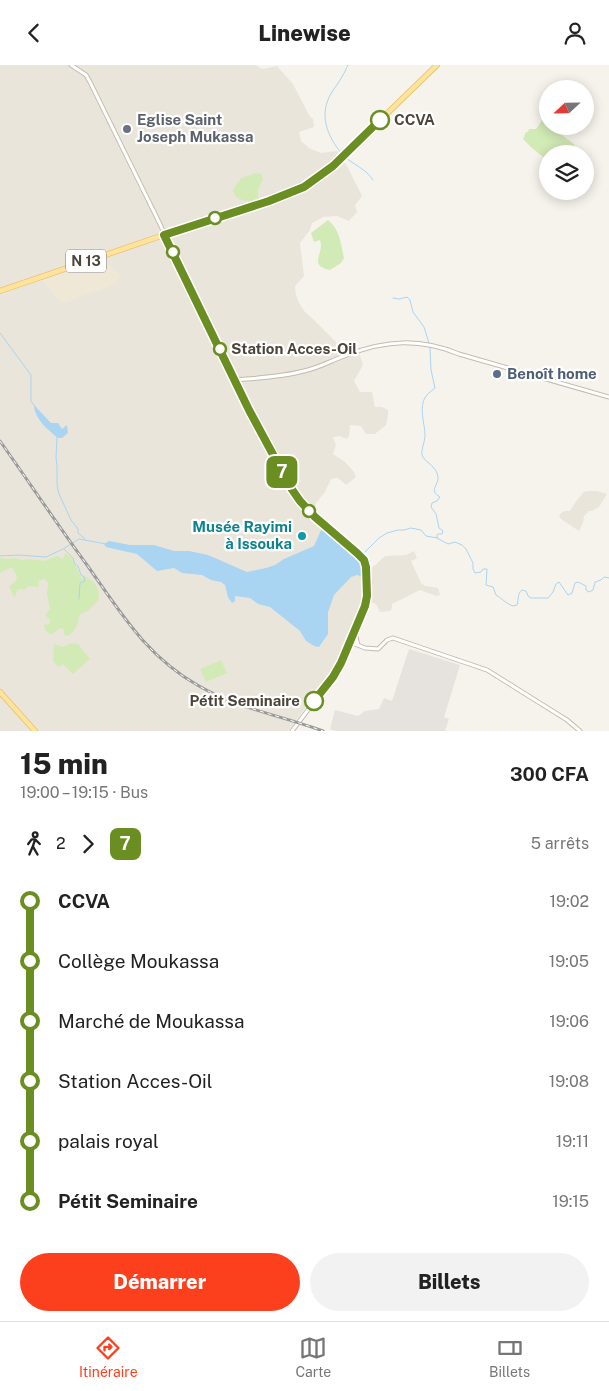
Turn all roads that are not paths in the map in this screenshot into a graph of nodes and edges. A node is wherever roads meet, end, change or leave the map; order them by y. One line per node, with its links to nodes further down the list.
1 (71, 65): 3 (street)
2 (437, 65): 3 (main road, N 13)
3 (164, 235): 4 (main road, N 13); 5 (street)
4 (0, 291)
5 (235, 380): 6 (street); 7 (street)
6 (609, 397)
7 (355, 632): 8 (street); 9 (street)
8 (350, 642): 9 (street); 12 (street)
9 (358, 645): 13 (street)
10 (0, 694): 11 (main road)
11 (34, 731)
12 (292, 731)
13 (580, 731)

